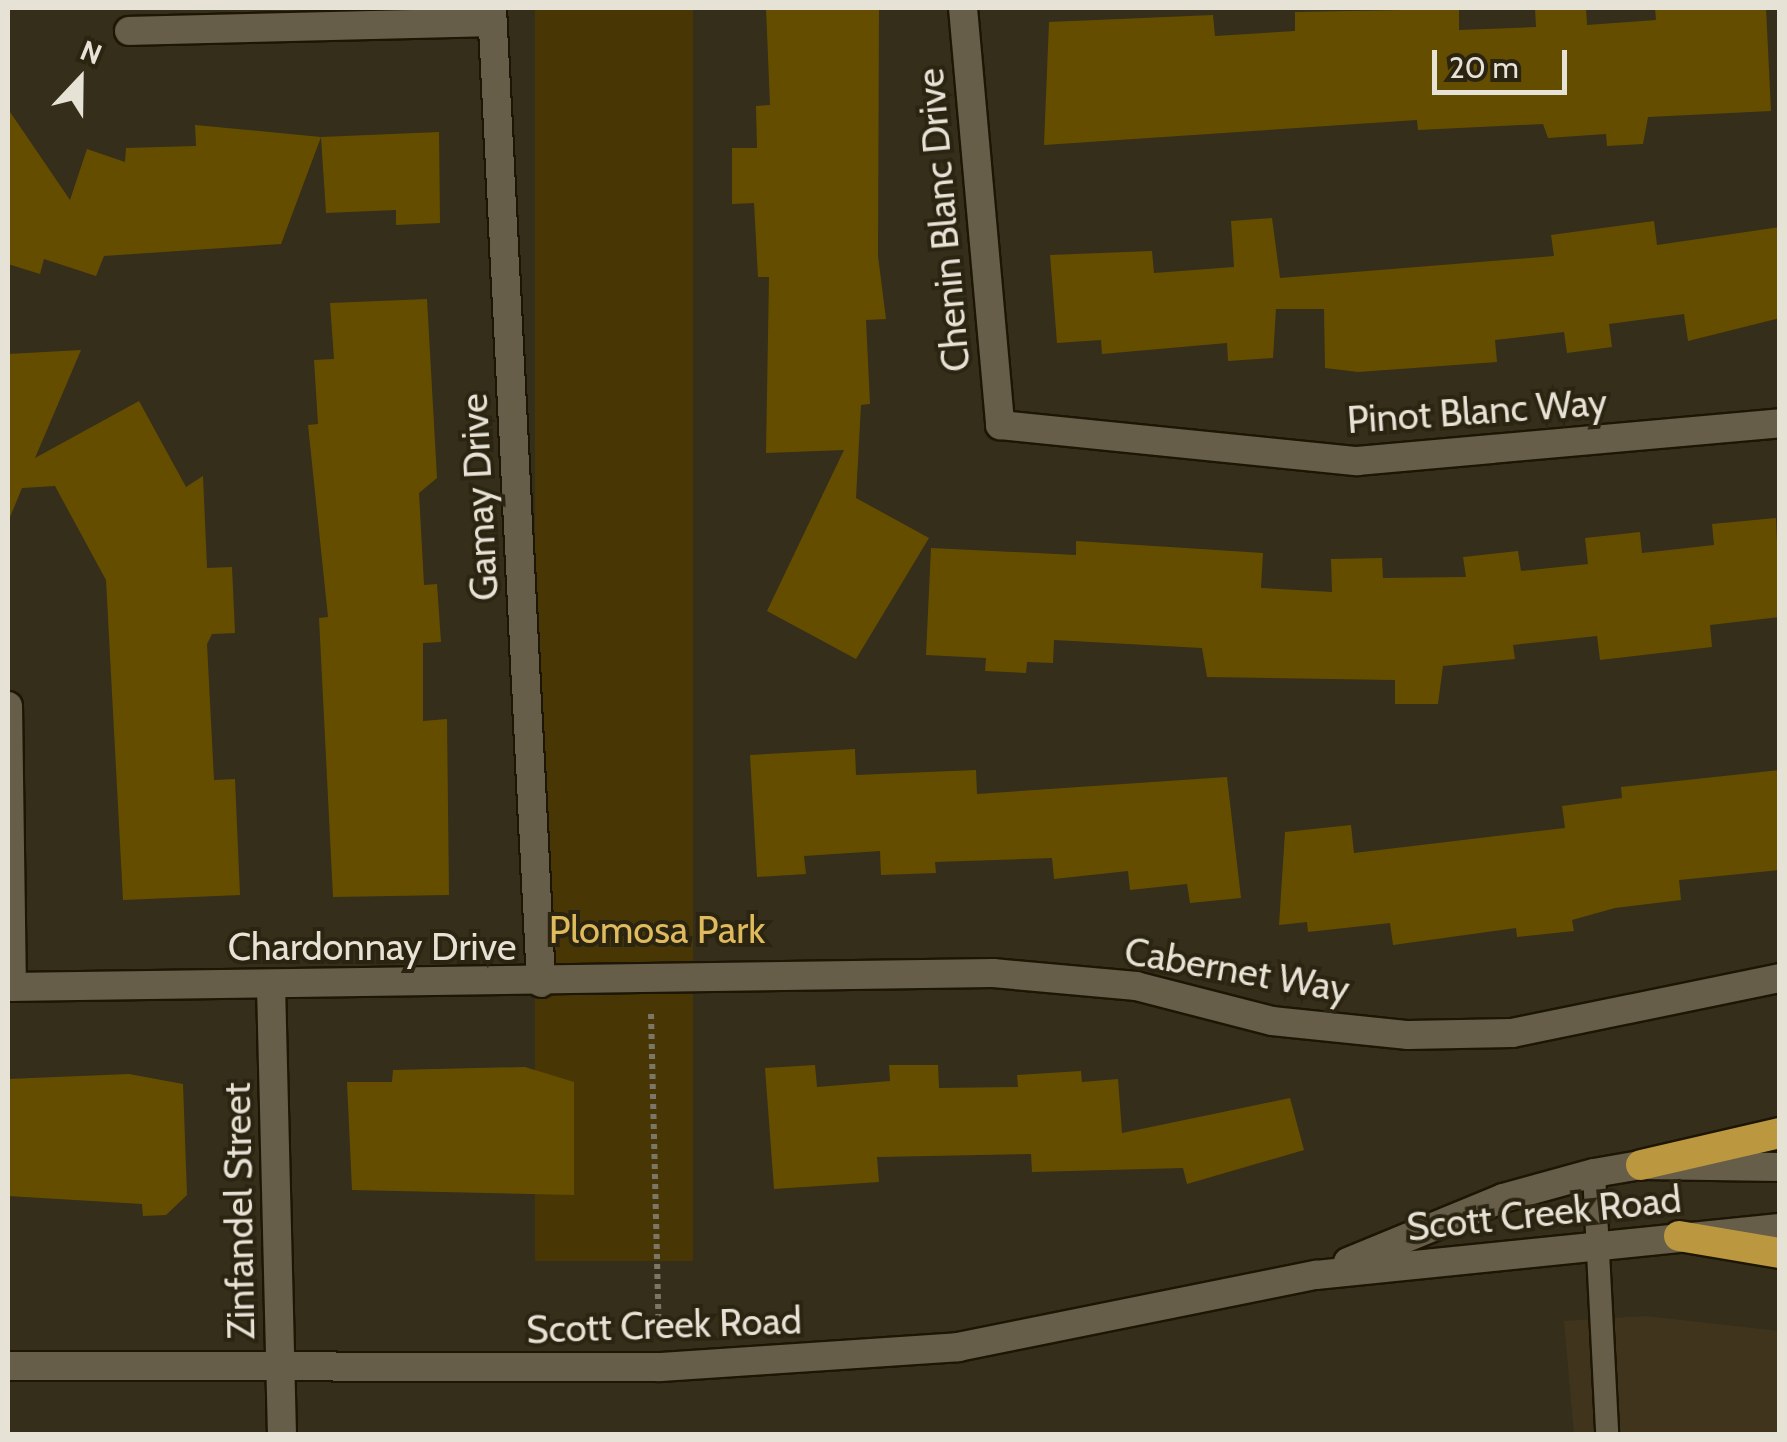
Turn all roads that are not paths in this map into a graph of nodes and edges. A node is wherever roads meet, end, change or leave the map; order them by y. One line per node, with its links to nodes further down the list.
1 (963, 8): 5 (street, Chenin Blanc Drive)
2 (492, 15): 3 (street); 9 (street, Gamay Drive)
3 (129, 31)
4 (1780, 423): 5 (street, Pinot Blanc Way)
5 (1000, 425)
6 (8, 706): 11 (street)
7 (856, 971): 8 (street, Cabernet Way); 9 (street, Chardonnay Drive)
8 (1780, 978)
9 (542, 983): 10 (street, Chardonnay Drive)
10 (271, 985): 11 (street, Chardonnay Drive); 22 (street, Zinfandel Street)
11 (10, 987)
12 (1780, 1133): 13 (highway)
13 (1641, 1164): 14 (street, Scott Creek Road); 15 (street, Scott Creek Road)
14 (1780, 1167)
15 (1594, 1173): 18 (lane); 20 (street, Scott Creek Road)
16 (1780, 1228): 17 (street, Scott Creek Road)
17 (1679, 1236): 18 (street, Scott Creek Road); 19 (highway)
18 (1599, 1244): 20 (street, Scott Creek Road); 24 (lane)
19 (1780, 1253)
20 (1316, 1275): 22 (street, Scott Creek Road)
21 (8, 1366): 22 (street, Scott Creek Road)
22 (280, 1368): 23 (street, Zinfandel Street)
23 (282, 1434)
24 (1607, 1434)

